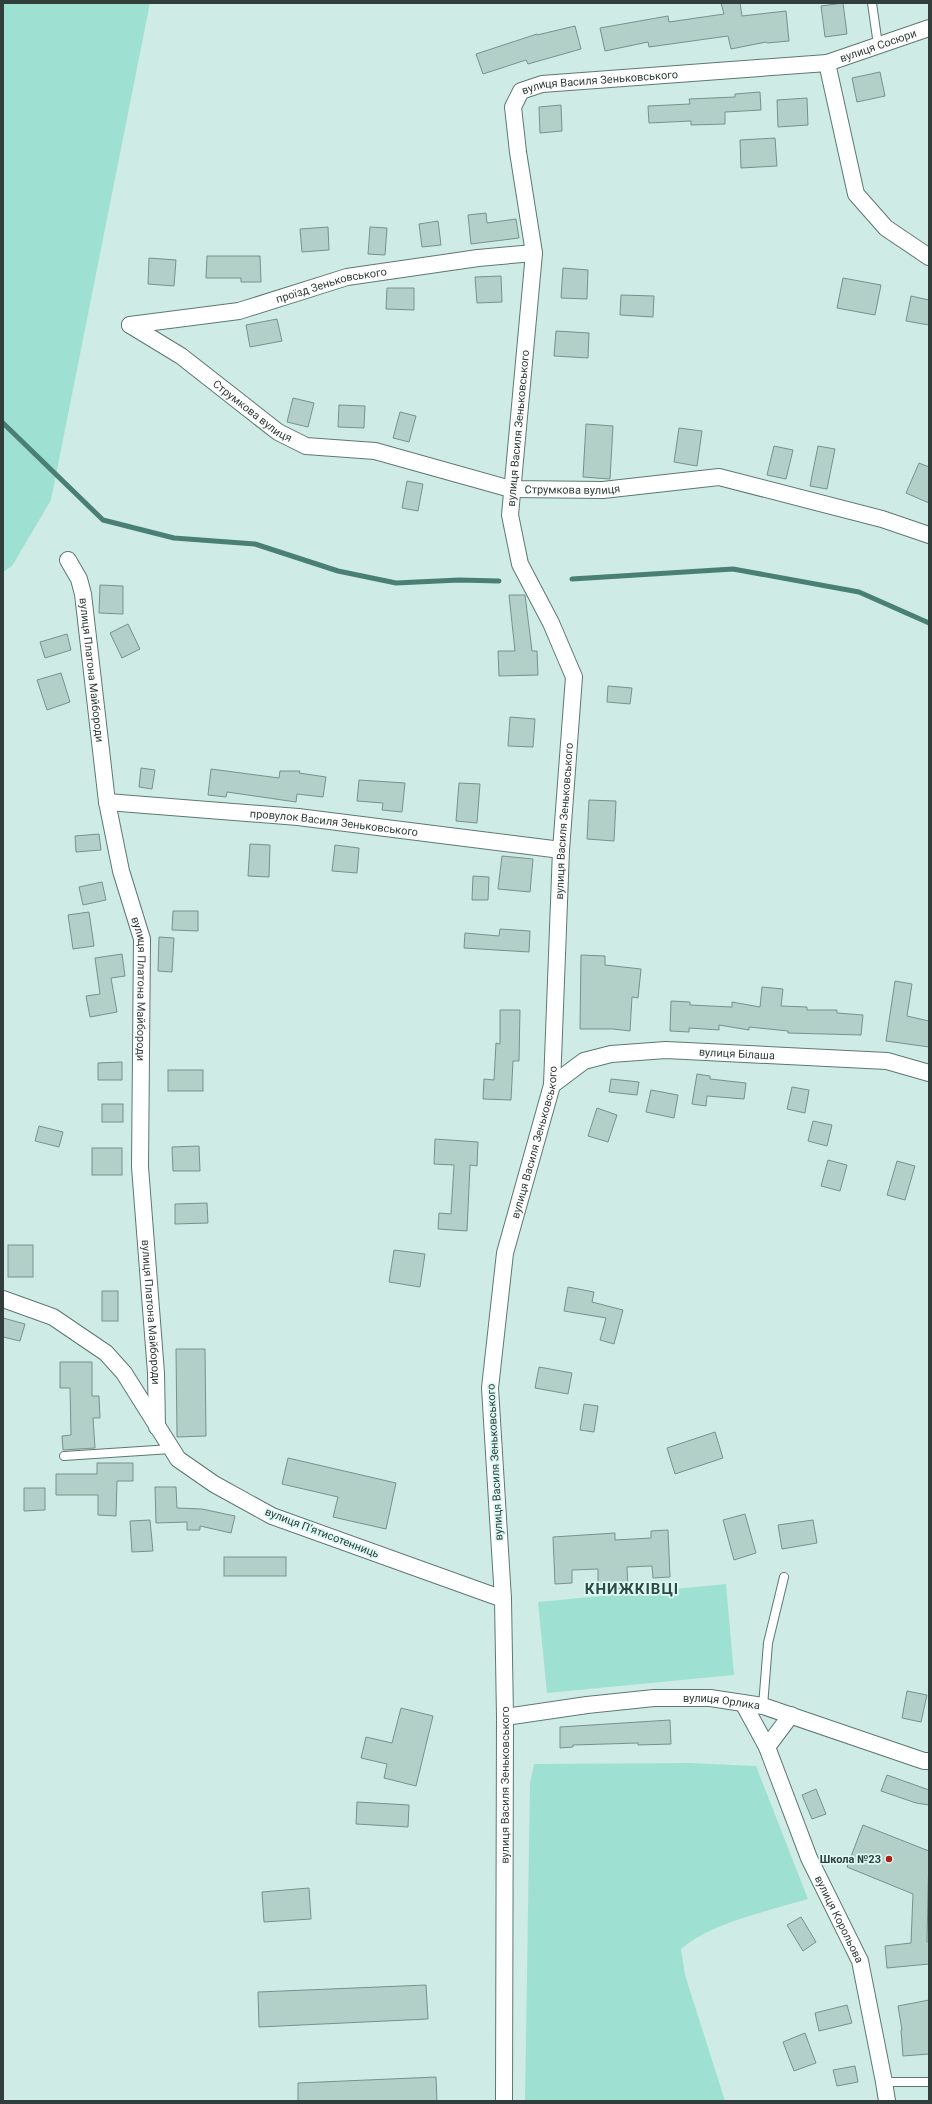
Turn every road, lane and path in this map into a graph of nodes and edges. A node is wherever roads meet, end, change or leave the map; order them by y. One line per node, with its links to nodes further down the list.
1 (872, 3): 3 (lane)
2 (929, 28): 3 (street, вулиця Сосюри)
3 (878, 45): 4 (street, вулиця Сосюри)
4 (827, 63): 5 (street, вулиця Василя Зеньковського); 6 (street)
5 (534, 253): 7 (street, проїзд Зеньковського); 8 (street, вулиця Василя Зеньковського)
6 (929, 257)
7 (130, 325): 8 (street, Струмкова вулиця)
8 (511, 489): 9 (street, Струмкова вулиця); 12 (street, вулиця Василя Зеньковського)
9 (929, 535)
10 (68, 560): 11 (street, вулиця Платона Майбороди)
11 (107, 802): 12 (street, провулок Василя Зеньковського); 16 (street, вулиця Платона Майбороди)
12 (561, 850): 14 (street, вулиця Василя Зеньковського)
13 (929, 1073): 14 (street, вулиця Білаша)
14 (552, 1084): 20 (street, вулиця Василя Зеньковського)
15 (3, 1298): 16 (street, вулиця Пʼятисотенниць)
16 (157, 1427): 17 (street, вулиця Пʼятисотенниць)
17 (171, 1449): 18 (lane); 20 (street, вулиця Пʼятисотенниць)
18 (64, 1456)
19 (784, 1577): 22 (lane)
20 (503, 1599): 24 (street, вулиця Василя Зеньковського)
21 (743, 1703): 22 (street, вулиця Орлика); 24 (street, вулиця Орлика); 25 (street, вулиця Корольова)
22 (763, 1706): 23 (street, вулиця Орлика)
23 (791, 1715): 25 (street); 26 (street, вулиця Орлика)
24 (505, 1717): 29 (street, вулиця Василя Зеньковського)
25 (767, 1747): 27 (street, вулиця Корольова)
26 (929, 1762)
27 (884, 2082): 28 (lane); 30 (street, вулиця Корольова)
28 (929, 2082)
29 (504, 2101)
30 (887, 2101)

